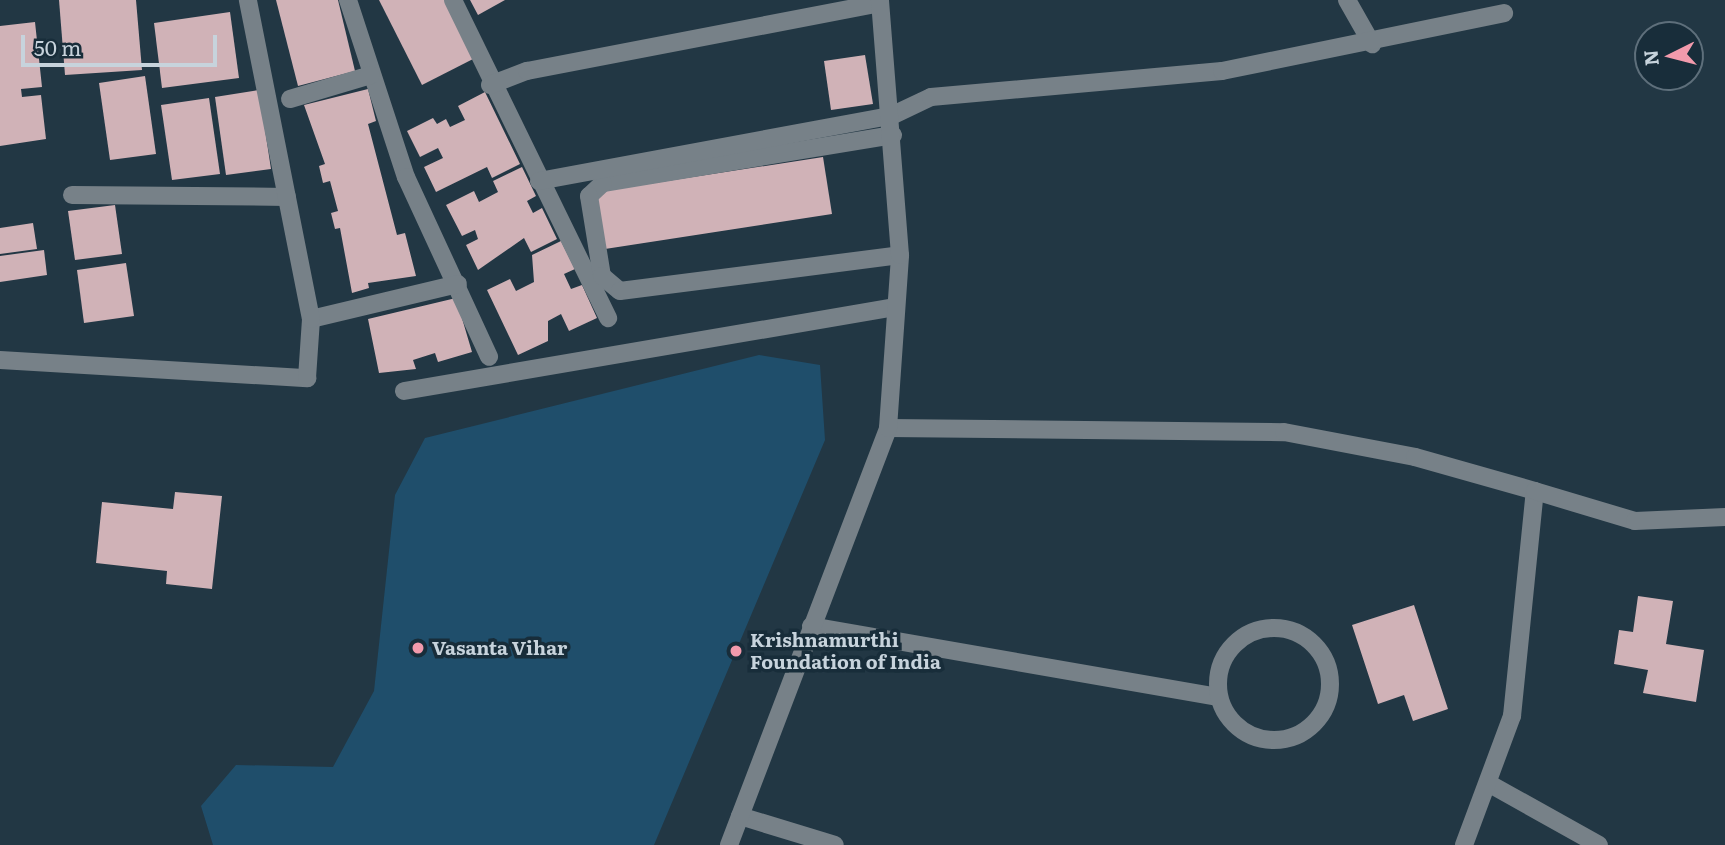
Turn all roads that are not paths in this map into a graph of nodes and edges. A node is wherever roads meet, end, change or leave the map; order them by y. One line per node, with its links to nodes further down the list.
1 (248, 0): 15 (street)
2 (348, 0): 8 (street)
3 (453, 0): 9 (street)
4 (1347, 0): 7 (street)
5 (880, 2): 9 (street); 11 (street)
6 (1504, 13): 7 (street)
7 (1373, 44): 11 (street)
8 (371, 75): 10 (street); 17 (street)
9 (490, 85): 13 (street)
10 (290, 99)
11 (891, 116): 12 (street); 13 (street)
12 (893, 135): 16 (street); 16 (street)
13 (539, 181): 19 (street)
14 (72, 195): 15 (street)
15 (287, 197): 20 (street)
16 (900, 255): 18 (street)
17 (458, 284): 20 (street); 21 (street)
18 (896, 307): 23 (street); 24 (street)
19 (608, 318)
20 (311, 319): 22 (street)
21 (489, 357)
22 (0, 360)
23 (404, 391)
24 (888, 428): 25 (street); 27 (street)
25 (1535, 491): 26 (street); 29 (street)
26 (1725, 517)
27 (811, 626): 28 (street); 30 (street)
28 (1219, 697): 28 (street)
29 (1488, 783): 33 (street); 34 (street)
30 (740, 816): 31 (street); 32 (street)
31 (729, 845)
32 (835, 845)
33 (1464, 845)
34 (1599, 845)

